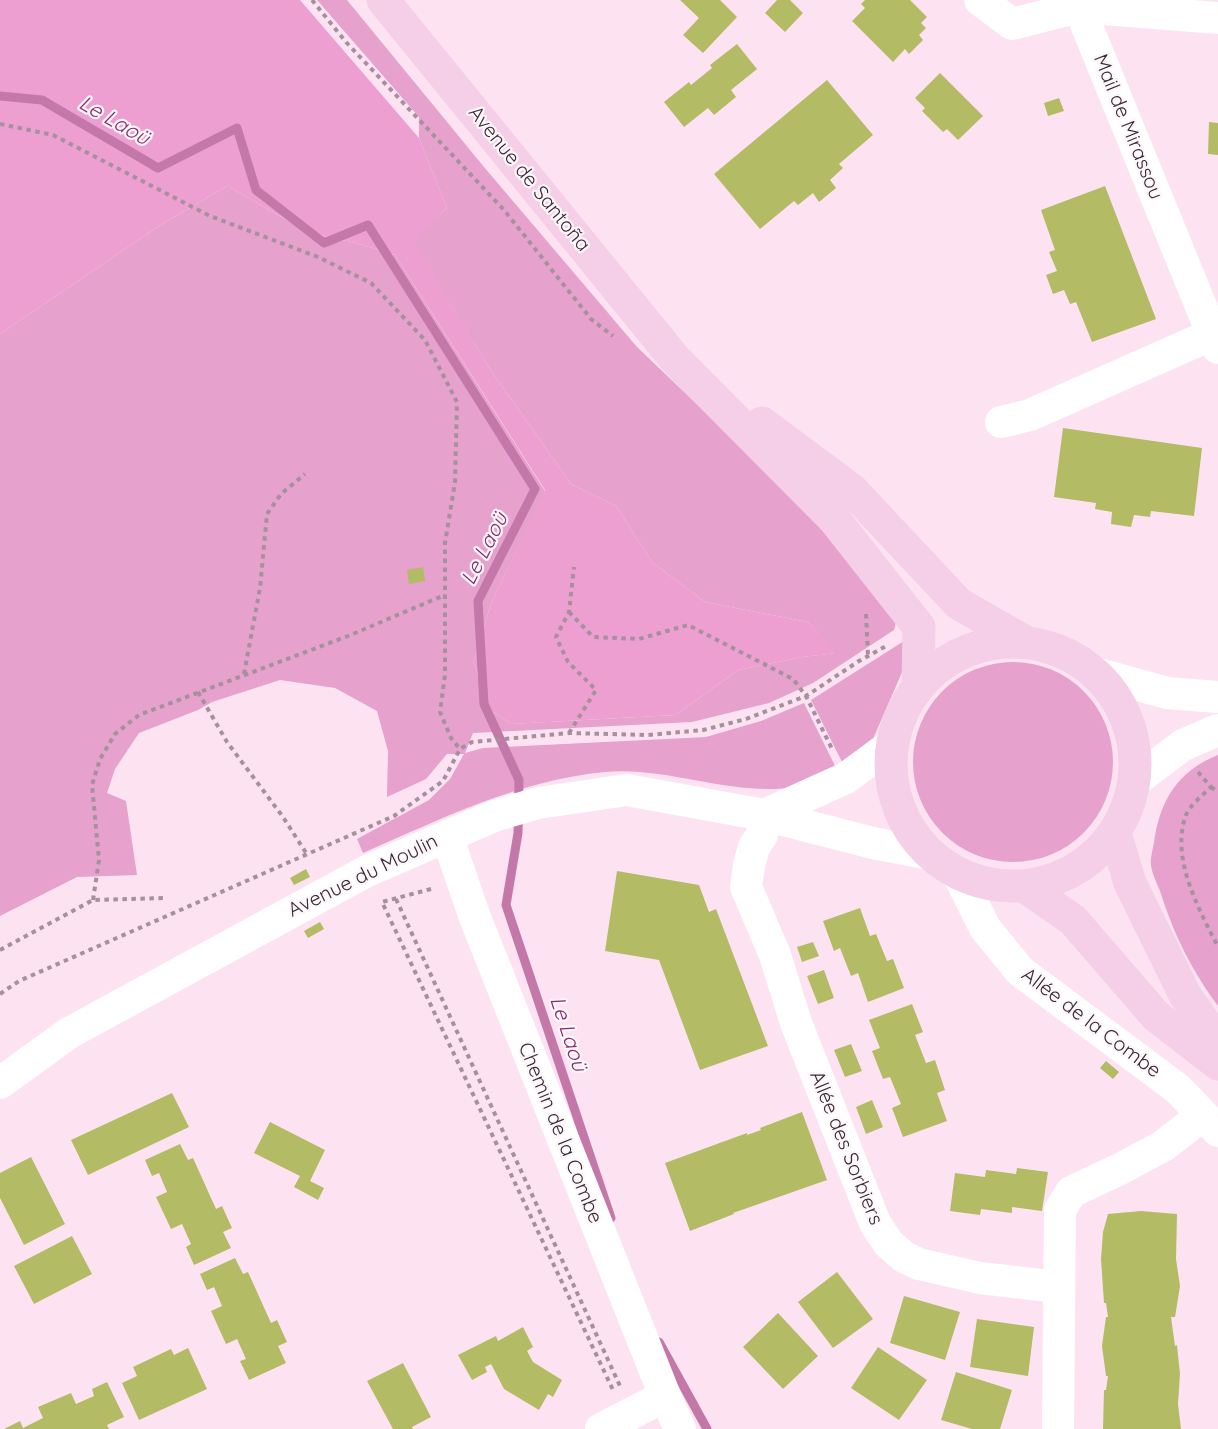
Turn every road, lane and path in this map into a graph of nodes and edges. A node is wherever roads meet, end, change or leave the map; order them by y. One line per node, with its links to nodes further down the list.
1 (383, 0): 8 (main road, Avenue de Santoña)
2 (980, 0): 3 (street)
3 (1078, 3): 4 (street); 6 (street, Mail de Mirassou)
4 (1218, 18)
5 (0, 124): 12 (path)
6 (1208, 298): 7 (street, Mail de Mirassou)
7 (1215, 341): 9 (street)
8 (675, 358): 14 (main road, Avenue de Santoña); 18 (main road, Avenue de Santoña)
9 (1001, 422)
10 (305, 474): 17 (path)
11 (574, 567): 13 (path)
12 (445, 595): 17 (path); 25 (path)
13 (569, 612): 20 (path); 23 (path)
14 (1024, 641): 16 (main road); 18 (main road)
15 (889, 644): 20 (path)
16 (1095, 672): 21 (street); 28 (main road)
17 (244, 675): 19 (path)
18 (918, 686): 24 (main road)
19 (198, 692): 35 (path); 41 (path)
20 (806, 696): 23 (path); 26 (path)
21 (1218, 698)
22 (1218, 730): 28 (street)
23 (569, 733): 25 (path)
24 (892, 744): 31 (street); 34 (main road)
25 (460, 749): 35 (path)
26 (835, 756)
27 (1197, 771): 29 (path)
28 (1135, 781): 32 (main road)
29 (1211, 788): 30 (path); 42 (path)
30 (1218, 792)
31 (764, 815): 33 (street, Avenue du Moulin); 34 (street, Avenue du Moulin); 49 (street, Allée des Sorbiers)
32 (1115, 833): 37 (main road); 45 (main road)
33 (447, 836): 47 (street, Avenue du Moulin); 52 (street, Chemin de la Combe)
34 (930, 854): 36 (main road)
35 (308, 856): 44 (path)
36 (958, 874): 37 (main road); 48 (street, Allée de la Combe)
37 (1024, 886): 46 (main road)
38 (431, 889): 40 (path)
39 (163, 898): 41 (path)
40 (396, 899): 50 (path); 51 (path)
41 (93, 900): 43 (path)
42 (1218, 947)
43 (0, 950)
44 (0, 994)
45 (1218, 1042)
46 (1218, 1064)
47 (0, 1083)
48 (1210, 1123): 49 (street)
49 (1058, 1287): 55 (street)
50 (621, 1389)
51 (615, 1392)
52 (664, 1396): 53 (street); 54 (street, Chemin de la Combe)
53 (601, 1429)
54 (680, 1429)
55 (1058, 1429)

